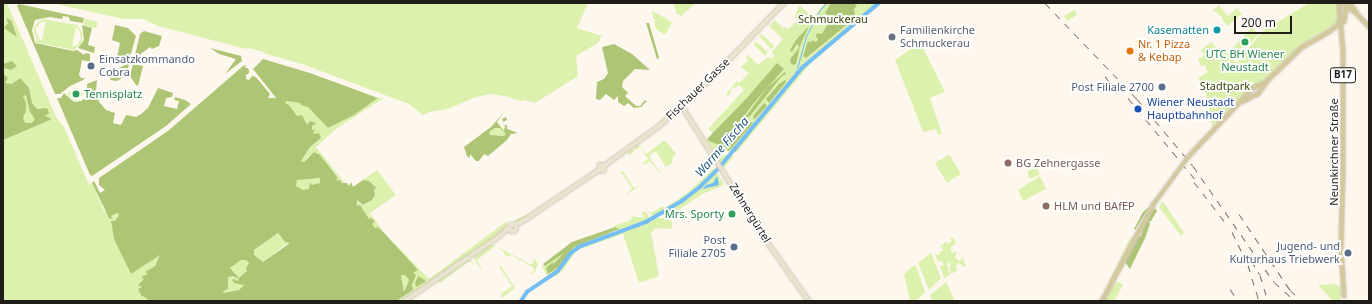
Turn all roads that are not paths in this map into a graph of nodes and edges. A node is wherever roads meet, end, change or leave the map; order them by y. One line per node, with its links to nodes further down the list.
1 (784, 3): 16 (main road, Fischauer Gasse)
2 (1340, 3): 3 (main road); 5 (main road, Neunkirchner Straße / B17)
3 (1348, 4): 4 (main road); 5 (main road, Neunkirchner Straße / B17); 6 (main road)
4 (1352, 10): 5 (main road); 6 (main road)
5 (1343, 14): 7 (main road, Neunkirchner Straße / B17); 7 (main road)
6 (1357, 14): 8 (main road)
7 (1342, 25): 9 (main road); 10 (main road, Neunkirchner Straße / B17); 11 (main road, Neunkirchner Straße / B17)
8 (1369, 27)
9 (1331, 31): 10 (main road); 12 (main road)
10 (1341, 34): 11 (main road, Neunkirchner Straße / B17)
11 (1343, 42): 20 (main road, Neunkirchner Straße / B17)
12 (1267, 82): 13 (main road); 14 (main road)
13 (1255, 87): 14 (main road); 15 (main road)
14 (1260, 92): 15 (main road)
15 (1242, 102): 19 (main road, bridge)
16 (682, 106): 17 (main road, Fischauer Gasse); 18 (main road, Zehnergürtel)
17 (405, 301)
18 (808, 301)
19 (1102, 301)
20 (1344, 301)

